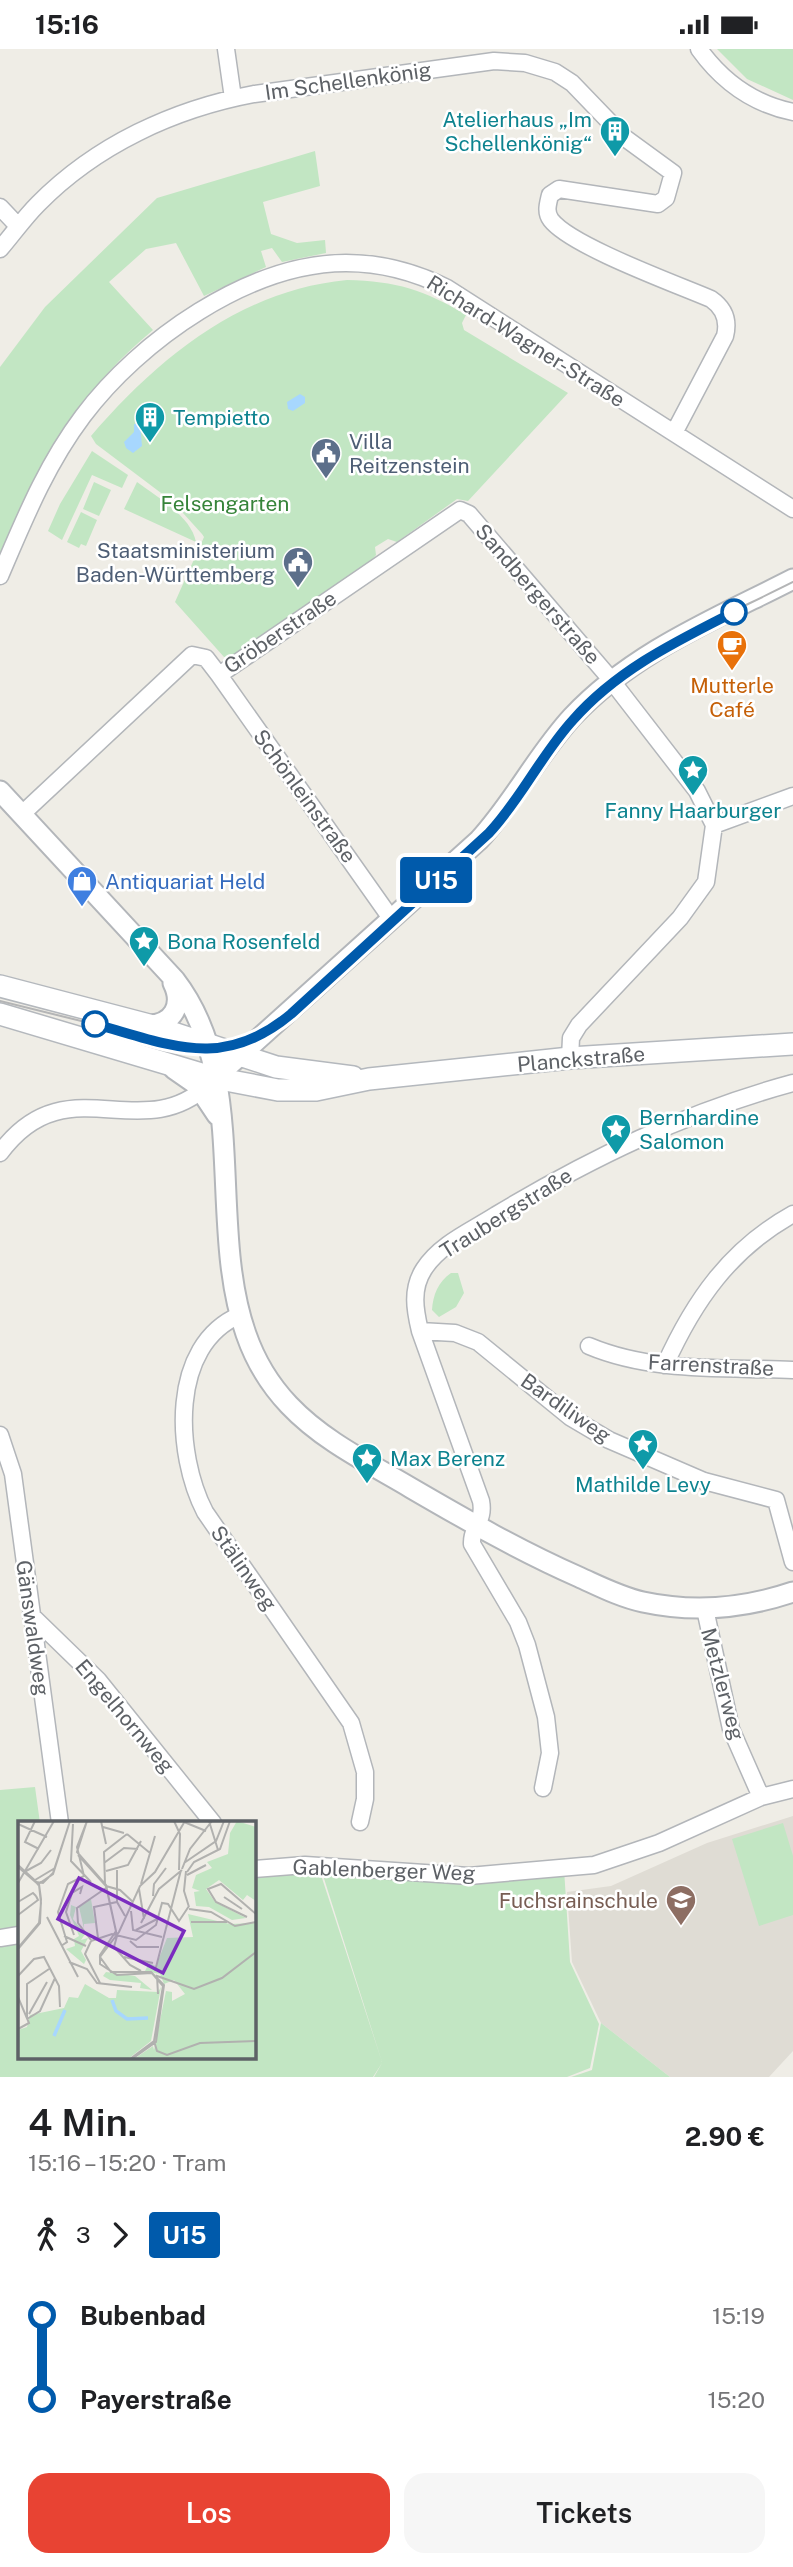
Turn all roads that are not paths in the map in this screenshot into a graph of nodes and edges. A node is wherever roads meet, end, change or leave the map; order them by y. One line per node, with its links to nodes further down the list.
1 (226, 49): 3 (street)
2 (699, 49): 4 (street)
3 (233, 98): 6 (street, Im Schellenkönig); 8 (street, Im Schellenkönig)
4 (793, 112)
5 (0, 207): 6 (street)
6 (19, 226): 7 (street, Im Schellenkönig)
7 (0, 249)
8 (674, 433): 9 (street, Richard-Wagner-Straße); 11 (street, Richard-Wagner-Straße)
9 (793, 509)
10 (460, 510): 13 (street, Gröberstraße); 14 (street, Sandbergerstraße)
11 (0, 576)
12 (793, 579): 14 (street)
13 (219, 675): 17 (street, Gröberstraße); 19 (street, Schönleinstraße)
14 (610, 679): 18 (street, Sandbergerstraße); 19 (street)
15 (0, 791): 17 (street)
16 (793, 796): 18 (street)
17 (22, 814): 20 (street)
18 (714, 825): 28 (street)
19 (390, 917): 23 (street)
20 (166, 970): 24 (street); 26 (street)
21 (0, 986): 24 (main road, Planckstraße)
22 (0, 1014): 31 (main road, Planckstraße)
23 (276, 1022): 26 (street); 27 (street)
24 (149, 1025): 26 (main road, Planckstraße)
25 (793, 1044): 28 (main road, Planckstraße)
26 (207, 1045): 27 (main road, Planckstraße); 31 (street)
27 (238, 1056): 29 (main road, Planckstraße); 31 (street)
28 (570, 1058): 29 (main road, Planckstraße)
29 (369, 1079): 31 (main road, Planckstraße)
30 (793, 1083): 35 (street, Traubergstraße)
31 (207, 1099): 32 (street); 34 (street)
32 (0, 1153)
33 (793, 1215): 37 (street)
34 (240, 1315): 40 (street); 50 (street, Stälinweg)
35 (420, 1331): 40 (street, Traubergstraße); 41 (street, Bardiliweg)
36 (589, 1346): 37 (street, Farrenstraße)
37 (664, 1365): 38 (street, Farrenstraße)
38 (793, 1370)
39 (0, 1435): 44 (street, Gänswaldweg)
40 (477, 1527): 43 (street); 45 (street, Traubergstraße)
41 (793, 1562)
42 (793, 1592): 43 (street)
43 (705, 1609): 47 (street, Metzlerweg)
44 (31, 1615): 48 (street, Gänswaldweg); 49 (street, Engelhornweg)
45 (543, 1788)
46 (793, 1789): 47 (street, Gablenberger Weg)
47 (761, 1797): 51 (street, Gablenberger Weg)
48 (60, 1821)
49 (211, 1821)
50 (360, 1822)
51 (256, 1868)
52 (18, 1935): 53 (street)
53 (0, 1938)

